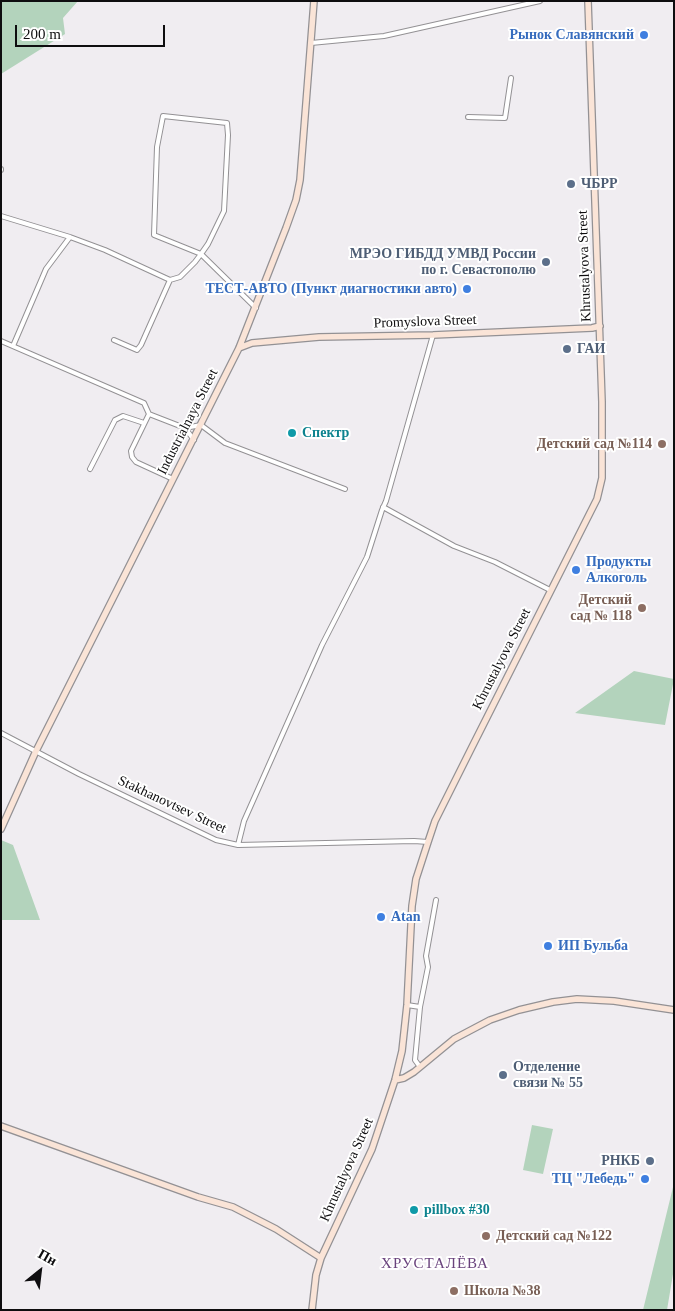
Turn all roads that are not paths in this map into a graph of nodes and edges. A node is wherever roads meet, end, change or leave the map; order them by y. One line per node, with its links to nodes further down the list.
1 (314, 1): 4 (main road, Industrialnaya Street)
2 (540, 1): 4 (street)
3 (588, 1): 13 (main road, Khrustalyova Street)
4 (312, 43): 11 (main road, Industrialnaya Street)
5 (510, 78): 6 (street)
6 (468, 117)
7 (1, 216): 8 (street)
8 (70, 237): 10 (street); 18 (street)
9 (201, 254): 9 (street); 10 (street); 11 (street)
10 (170, 280): 15 (street)
11 (256, 308): 12 (main road, Industrialnaya Street)
12 (250, 324): 17 (main road); 19 (main road, Industrialnaya Street)
13 (600, 326): 14 (main road, Promyslova Street); 29 (main road, Khrustalyova Street)
14 (432, 335): 17 (main road, Promyslova Street); 28 (street)
15 (114, 340)
16 (1, 341): 18 (street)
17 (252, 342): 19 (main road, Promyslova Street)
18 (13, 346): 20 (street)
19 (239, 348): 22 (main road, Industrialnaya Street)
20 (148, 414): 21 (street); 23 (street)
21 (144, 423): 25 (street); 26 (street)
22 (201, 425): 23 (street); 24 (main road, Industrialnaya Street); 27 (street)
23 (185, 428): 24 (street)
24 (194, 440): 26 (main road, Industrialnaya Street)
25 (90, 469)
26 (173, 479): 31 (main road, Industrialnaya Street)
27 (345, 489)
28 (383, 507): 29 (street); 34 (street)
29 (550, 590): 33 (main road, Khrustalyova Street)
30 (1, 733): 31 (street, Stakhanovtsev Street)
31 (36, 751): 32 (main road, Industrialnaya Street); 34 (street, Stakhanovtsev Street)
32 (1, 829)
33 (428, 842): 34 (street, Stakhanovtsev Street); 36 (main road, Khrustalyova Street)
34 (238, 845)
35 (436, 900): 37 (street)
36 (407, 1005): 37 (street); 40 (main road, Khrustalyova Street)
37 (420, 1007): 39 (street)
38 (674, 1010): 39 (main road)
39 (420, 1067): 40 (main road)
40 (395, 1080): 42 (main road, Khrustalyova Street)
41 (1, 1126): 42 (main road)
42 (321, 1258): 43 (main road, Khrustalyova Street)
43 (312, 1310)

